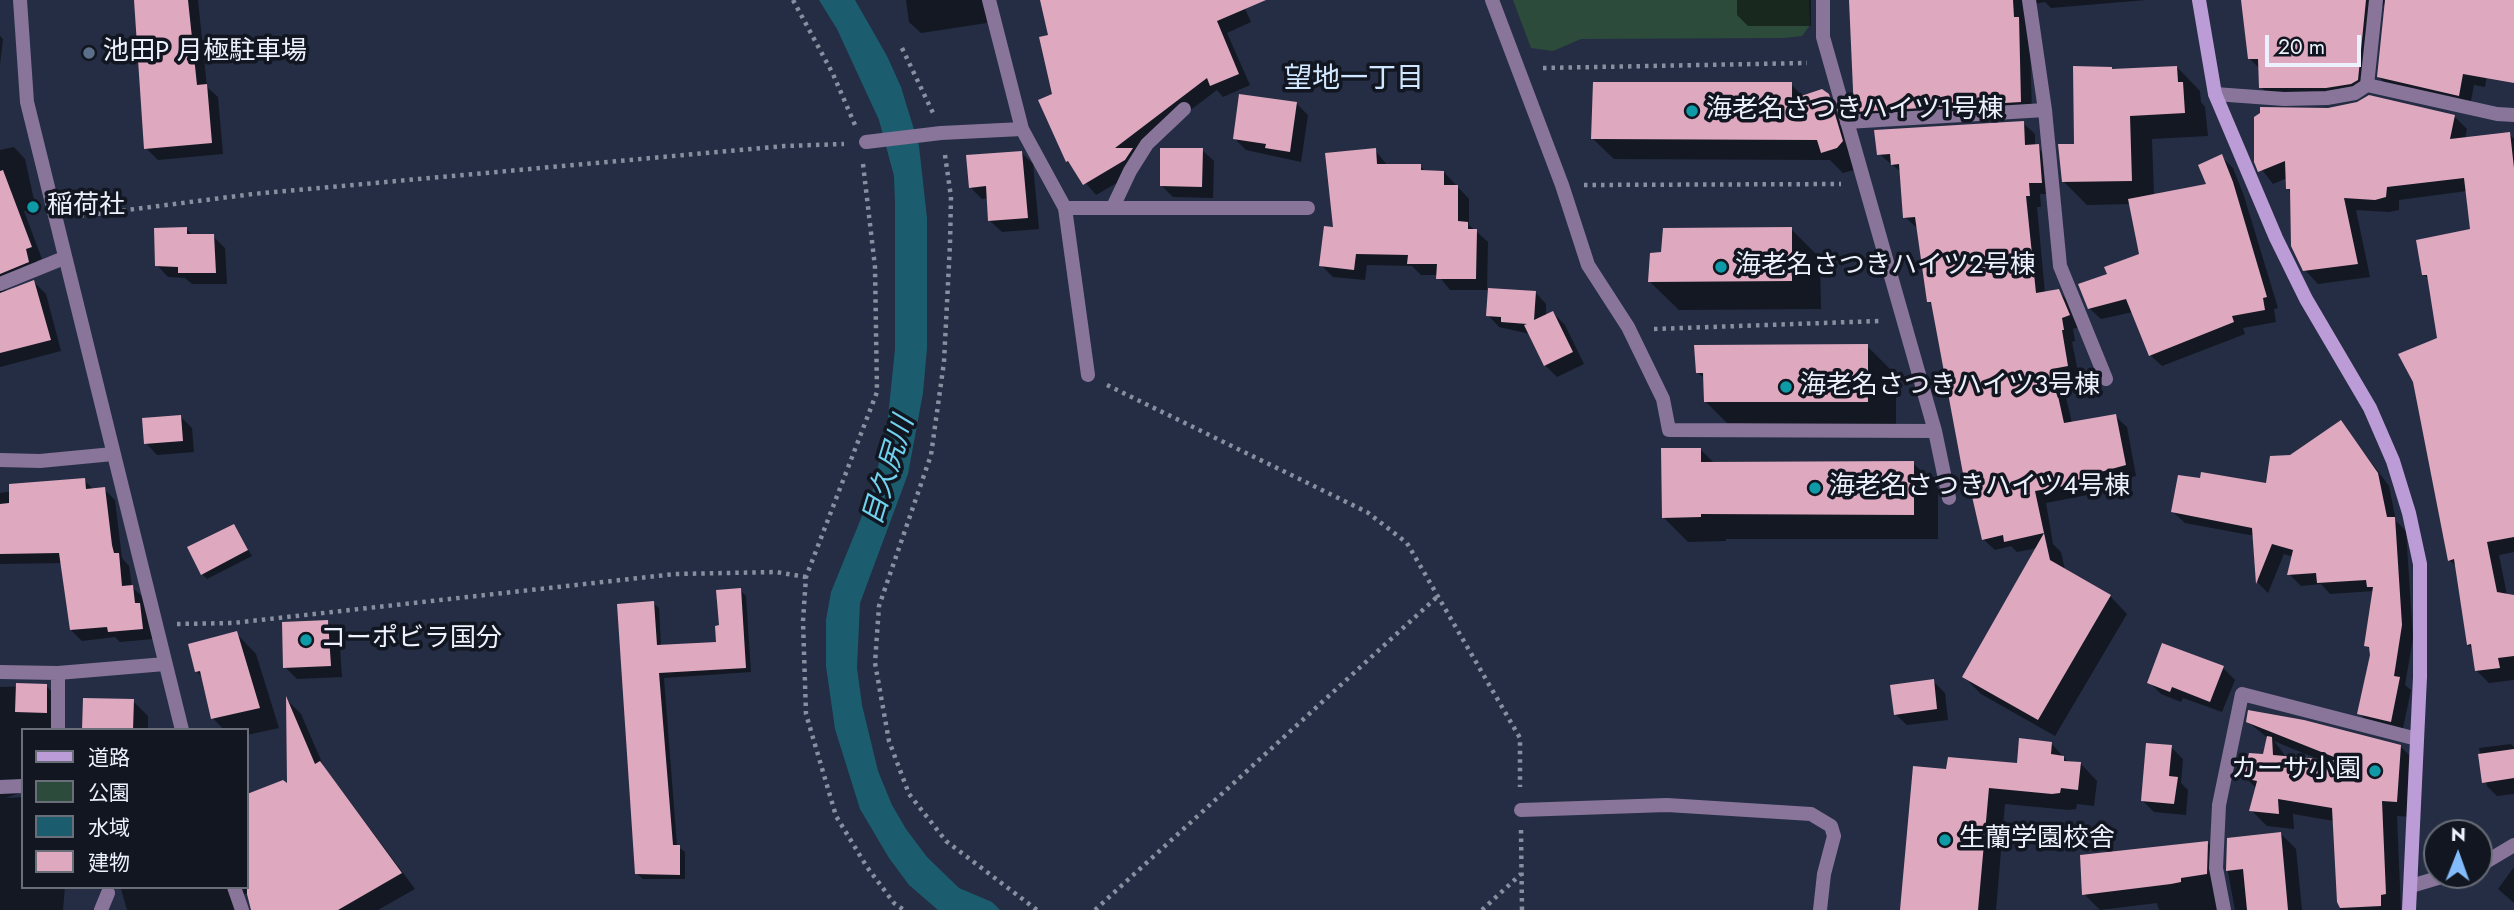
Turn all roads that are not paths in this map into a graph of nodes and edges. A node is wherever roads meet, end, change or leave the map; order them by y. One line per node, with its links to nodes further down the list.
1 (20, 0): 19 (street)
2 (989, 0): 14 (street)
3 (1492, 0): 23 (street)
4 (1823, 0): 13 (street)
5 (2029, 0): 11 (street)
6 (2199, 0): 9 (street)
7 (2376, 0): 8 (street)
8 (2367, 85): 9 (street); 12 (street)
9 (2216, 94): 32 (street)
10 (1184, 109): 16 (street)
11 (2045, 110): 13 (street); 22 (street)
12 (2514, 115)
13 (1847, 122): 23 (street)
14 (1022, 129): 15 (street); 17 (street)
15 (863, 143)
16 (1113, 207): 17 (street); 18 (street)
17 (1065, 208): 21 (street)
18 (1308, 208)
19 (64, 258): 20 (street); 24 (street)
20 (0, 284)
21 (1087, 375)
22 (2106, 379)
23 (1935, 430): 26 (street)
24 (113, 454): 25 (street); 27 (street)
25 (0, 460)
26 (1950, 498)
27 (165, 664): 29 (street); 31 (street)
28 (0, 672): 29 (street)
29 (58, 673): 30 (street)
30 (58, 728)
31 (181, 728)
32 (2417, 739): 39 (street); 45 (street)
33 (21, 786): 34 (street)
34 (0, 787)
35 (1521, 810): 44 (street)
36 (2514, 845): 37 (street)
37 (2493, 858)
38 (2423, 882): 39 (street)
39 (2411, 886): 46 (street)
40 (235, 889): 43 (street)
41 (108, 893): 42 (street)
42 (101, 910)
43 (242, 910)
44 (1820, 910)
45 (2224, 910)
46 (2409, 910)

